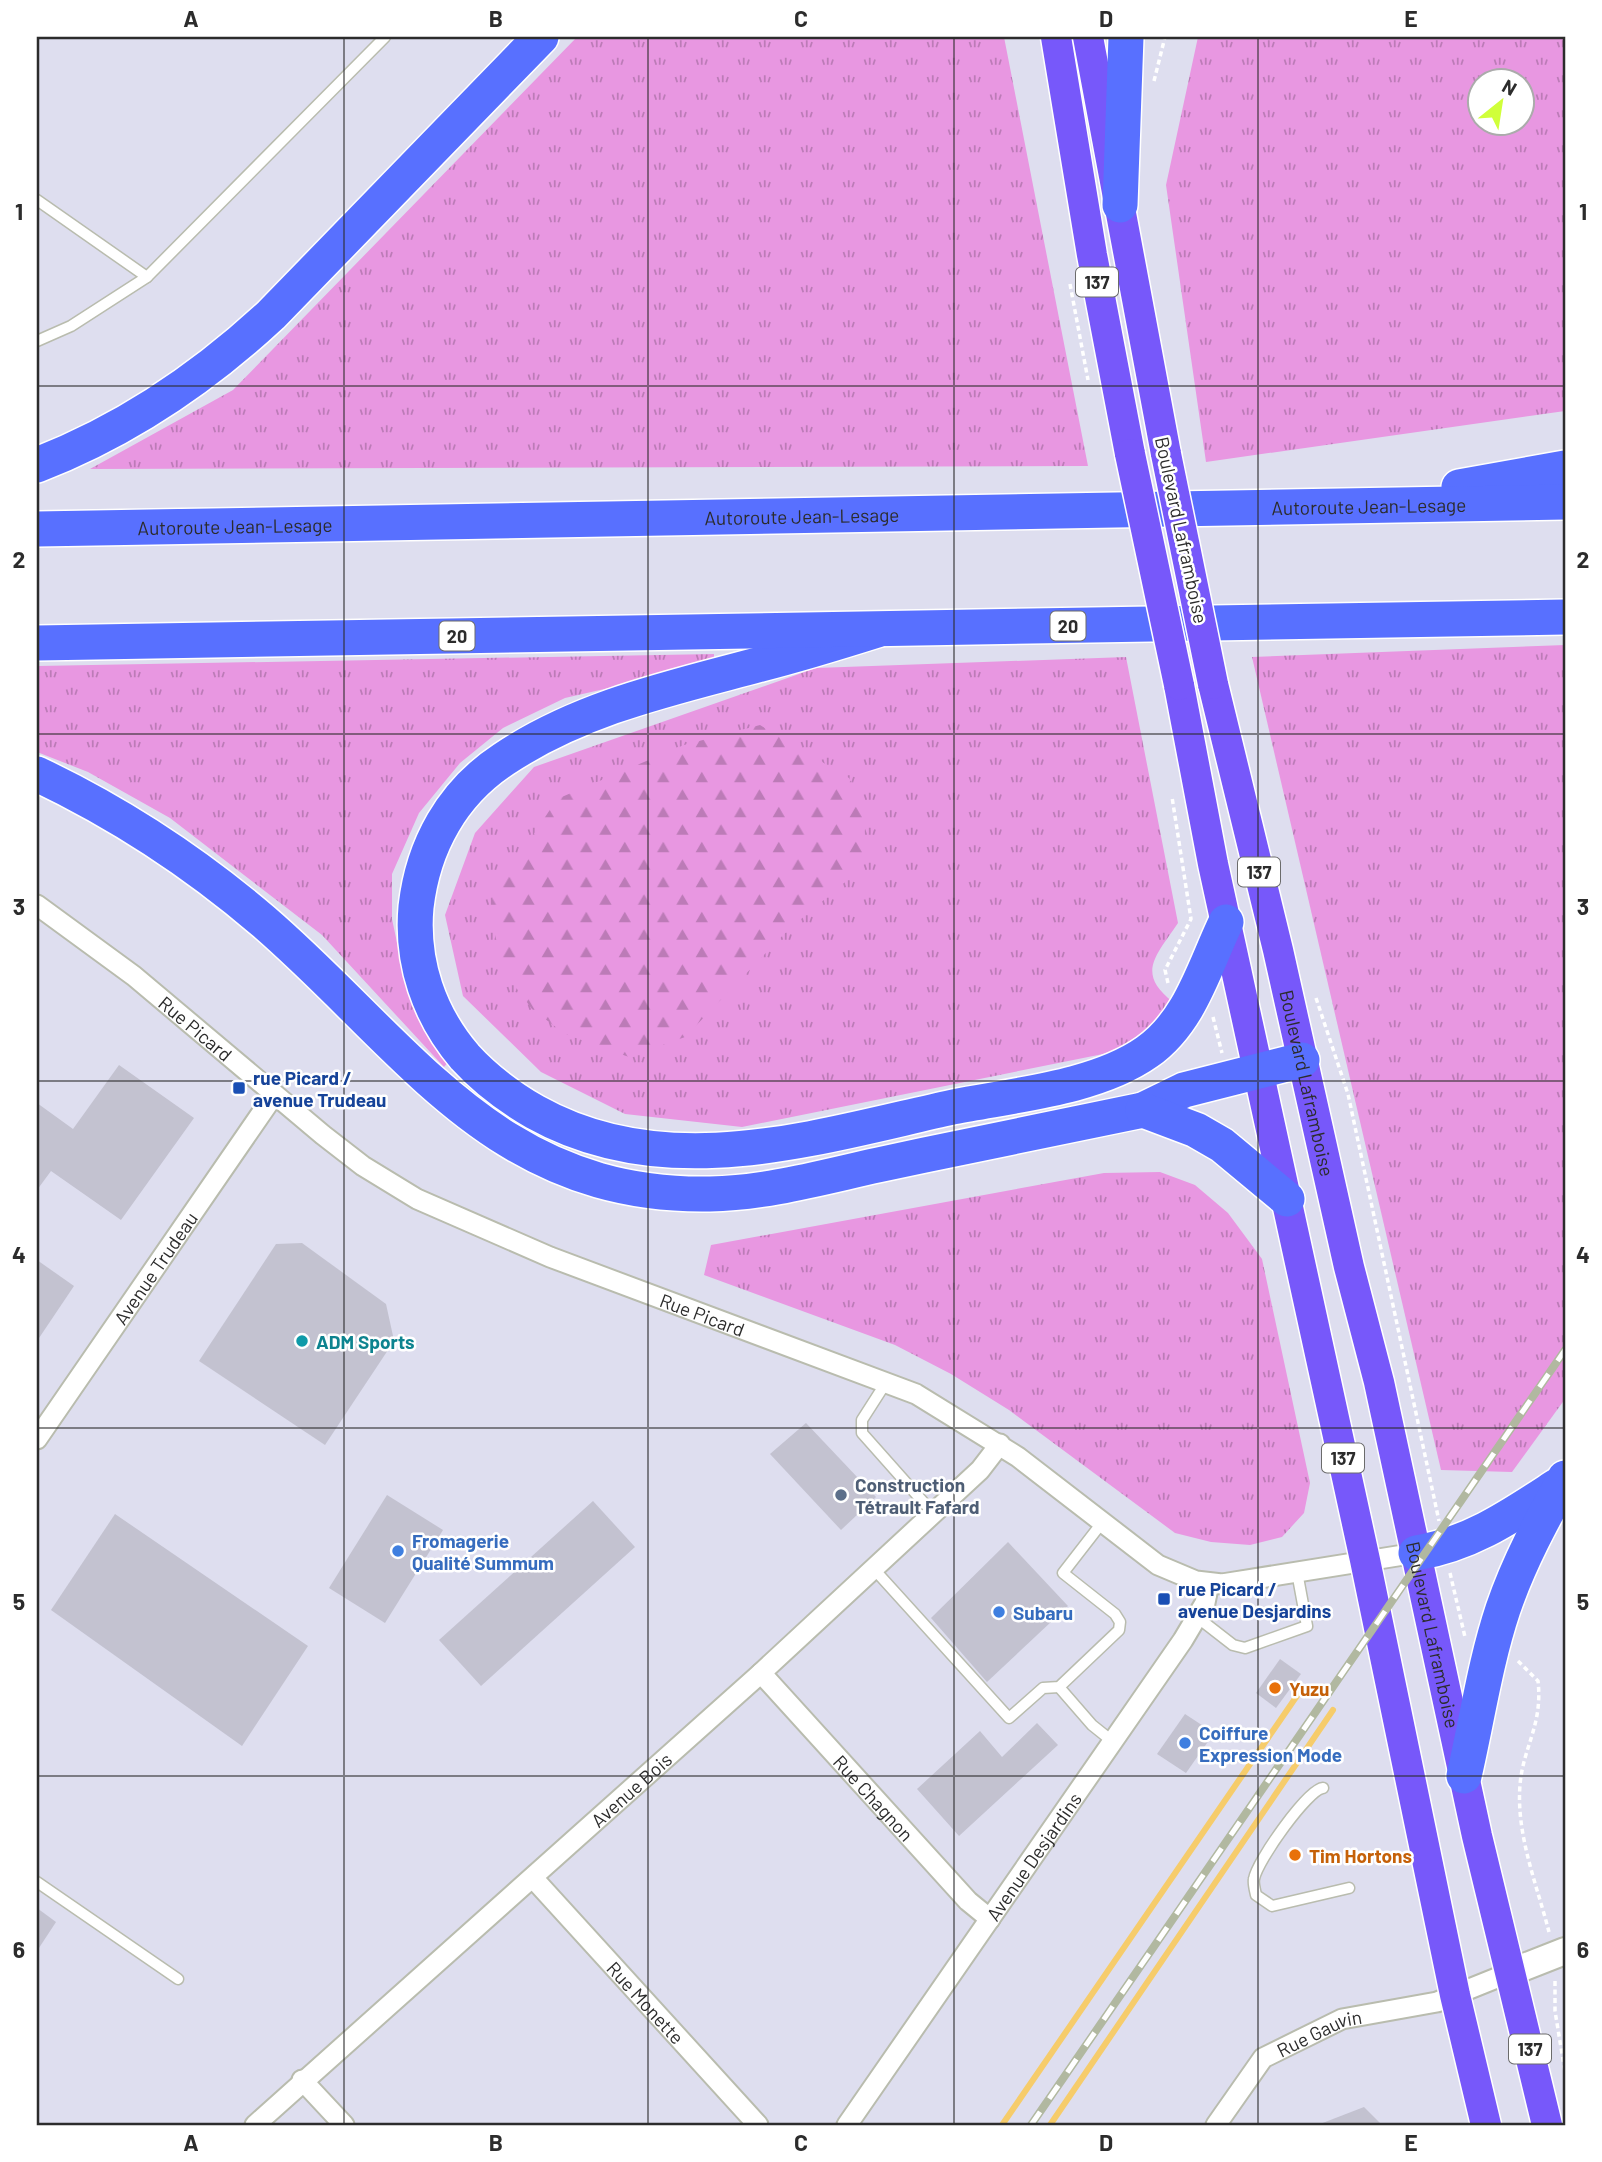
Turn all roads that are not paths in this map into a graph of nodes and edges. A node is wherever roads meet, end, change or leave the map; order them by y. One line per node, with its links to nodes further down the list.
1 (385, 37): 8 (lane)
2 (541, 37): 10 (highway)
3 (1056, 37): 20 (main road, Boulevard Laframboise / 137, bridge)
4 (1088, 37): 7 (main road, Boulevard Laframboise / 137)
5 (1126, 37): 7 (highway)
6 (37, 200): 8 (lane)
7 (1120, 205): 21 (main road, Boulevard Laframboise / 137, bridge)
8 (147, 277): 9 (lane)
9 (37, 341)
10 (37, 465)
11 (1565, 468): 13 (highway)
12 (1565, 502): 13 (highway, Autoroute Jean-Lesage)
13 (1349, 506): 14 (highway, Autoroute Jean-Lesage)
14 (37, 529)
15 (1565, 617): 16 (highway, 20)
16 (877, 630): 17 (highway, 20); 20 (highway)
17 (37, 643)
18 (37, 774): 24 (highway)
19 (37, 905): 23 (street, Rue Picard)
20 (1226, 922): 22 (main road, Boulevard Laframboise / 137)
21 (1302, 1060): 22 (highway); 32 (main road, Boulevard Laframboise / 137)
22 (1258, 1071): 24 (highway); 25 (main road, Boulevard Laframboise / 137)
23 (274, 1095): 26 (street, Rue Picard); 27 (street, Avenue Trudeau)
24 (1143, 1110): 25 (highway)
25 (1287, 1199): 33 (main road, Boulevard Laframboise / 137)
26 (887, 1381): 28 (street, Rue Picard); 30 (lane)
27 (37, 1439)
28 (1000, 1444): 30 (street, Avenue Bois); 31 (street, Rue Picard)
29 (1564, 1480): 32 (highway); 41 (highway)
30 (933, 1513): 34 (street, Avenue Bois)
31 (1101, 1524): 36 (street, Rue Picard); 39 (lane)
32 (1432, 1557): 33 (street, Rue Picard); 41 (main road, Boulevard Laframboise / 137)
33 (1365, 1560): 35 (street, Rue Picard); 50 (main road, Boulevard Laframboise / 137)
34 (873, 1568): 38 (street, Avenue Bois); 39 (lane)
35 (1297, 1572): 36 (street, Rue Picard); 37 (lane)
36 (1209, 1583): 37 (street, Avenue Desjardins)
37 (1197, 1617): 40 (street, Avenue Desjardins)
38 (761, 1673): 43 (street, Avenue Bois); 46 (street, Rue Chagnon)
39 (1059, 1687): 40 (lane)
40 (1112, 1741): 46 (street, Avenue Desjardins)
41 (1464, 1776): 48 (main road, Boulevard Laframboise / 137)
42 (1323, 1788): 45 (lane)
43 (533, 1878): 51 (street, Avenue Bois); 54 (street, Rue Monette)
44 (37, 1882): 49 (lane)
45 (1349, 1888)
46 (990, 1919): 55 (street, Avenue Desjardins)
47 (1560, 1952): 48 (street)
48 (1509, 1973): 50 (street, Rue Gauvin); 58 (main road, Boulevard Laframboise / 137)
49 (178, 1979)
50 (1455, 1995): 56 (street, Rue Gauvin); 57 (main road, Boulevard Laframboise / 137)
51 (302, 2080): 52 (street, Avenue Bois); 53 (street)
52 (255, 2125)
53 (344, 2125)
54 (758, 2125)
55 (847, 2125)
56 (1216, 2125)
57 (1486, 2125)
58 (1547, 2125)

